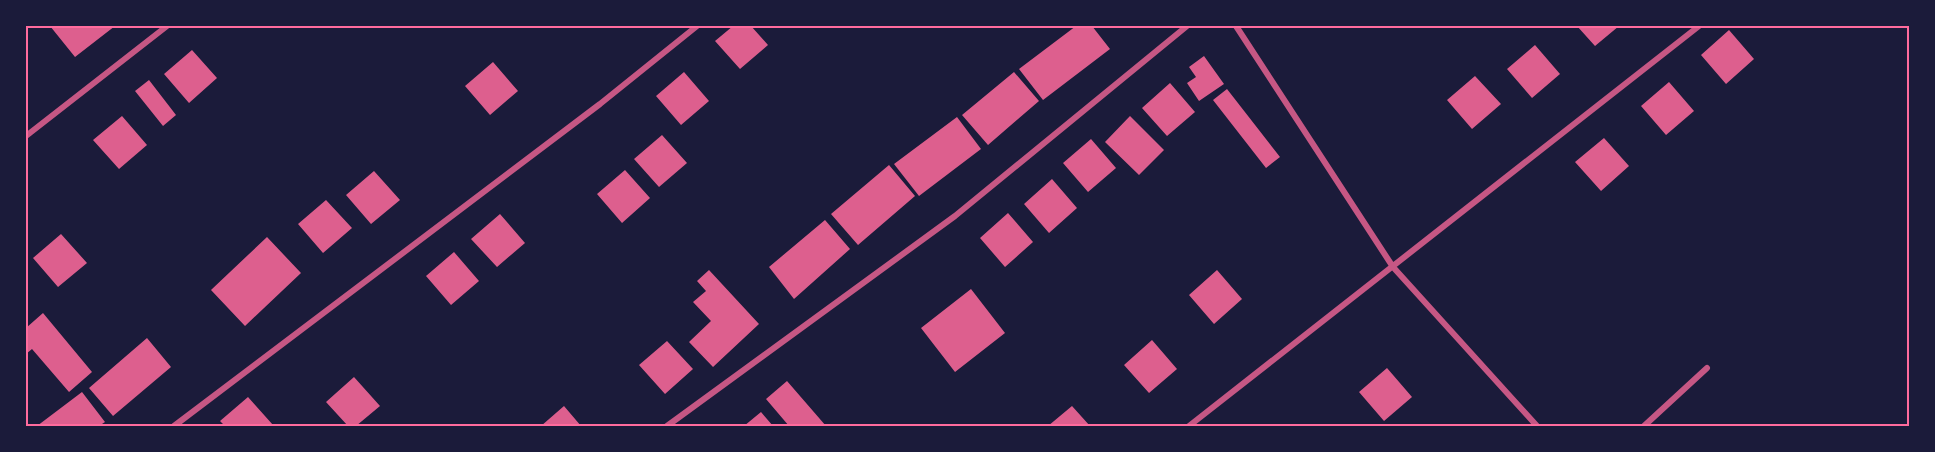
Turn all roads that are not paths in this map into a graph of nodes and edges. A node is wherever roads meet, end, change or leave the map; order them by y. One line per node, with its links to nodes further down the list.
1 (167, 26): 6 (street)
2 (697, 26): 9 (street)
3 (1187, 26): 10 (street)
4 (1236, 26): 7 (street)
5 (1699, 26): 7 (street)
6 (26, 136)
7 (1393, 267): 11 (street); 12 (street)
8 (1707, 368): 13 (street)
9 (174, 426)
10 (666, 426)
11 (1189, 426)
12 (1537, 426)
13 (1644, 426)

